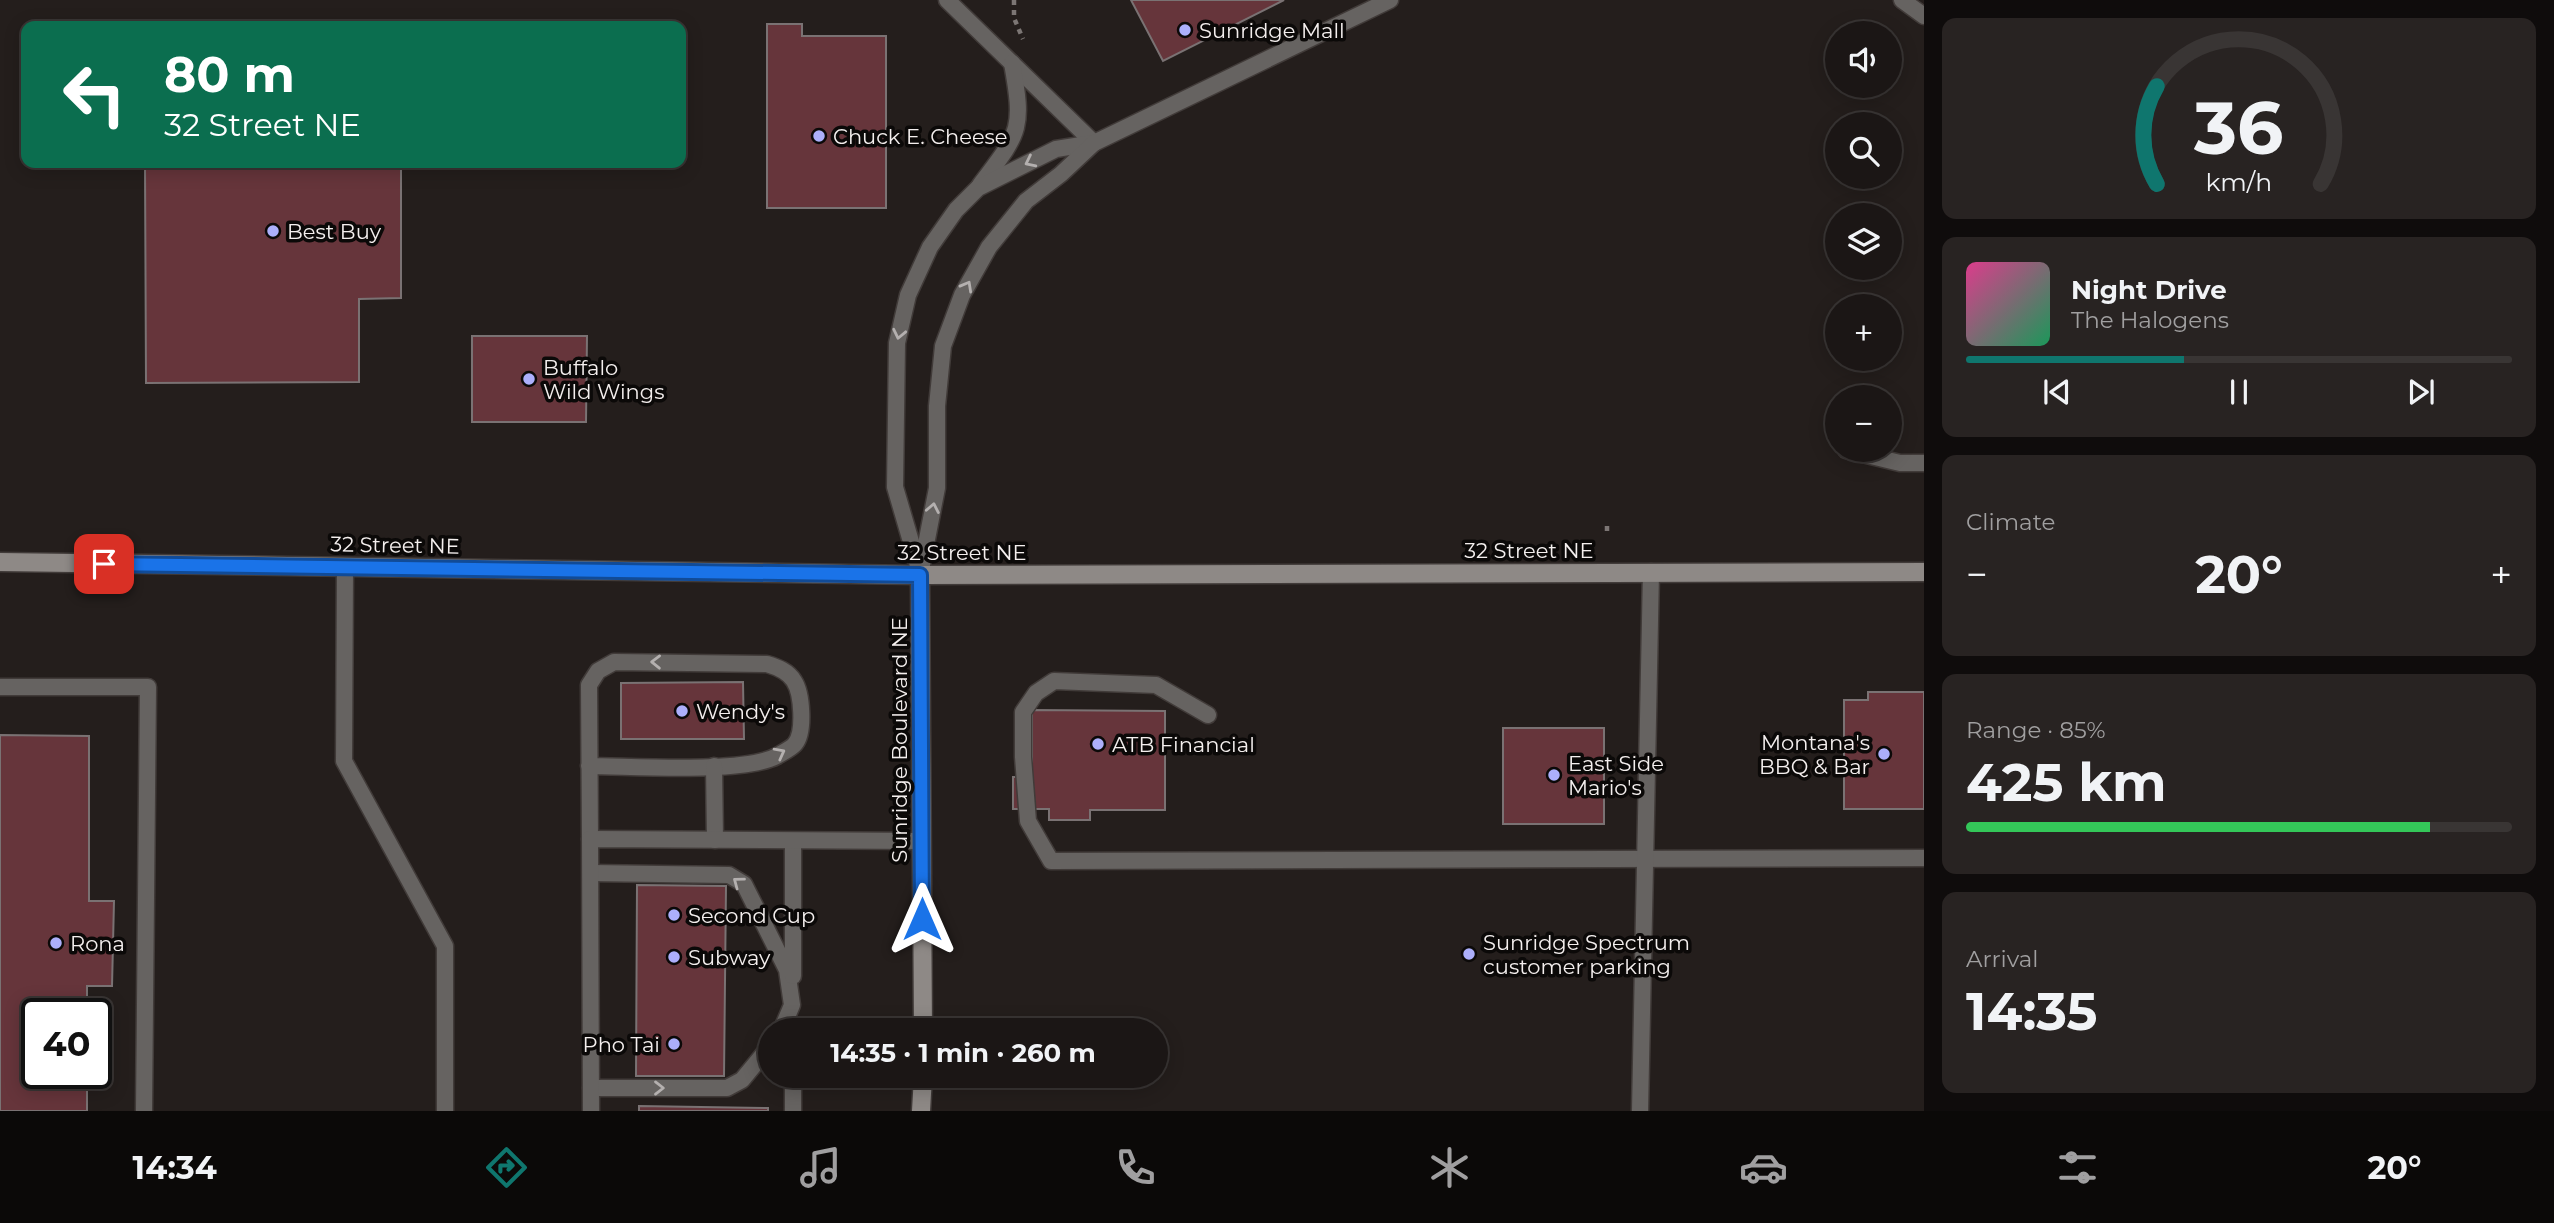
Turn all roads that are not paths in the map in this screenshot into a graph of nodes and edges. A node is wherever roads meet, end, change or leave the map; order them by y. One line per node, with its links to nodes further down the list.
1 (947, 0): 5 (lane)
2 (1390, 0): 6 (lane)
3 (1902, 0): 4 (lane)
4 (1924, 16)
5 (1012, 63): 6 (lane); 7 (lane)
6 (1094, 143): 7 (lane, one-way to 7); 14 (lane, one-way to 6)
7 (978, 188): 14 (lane, one-way to 14)
8 (1895, 462): 9 (lane)
9 (1924, 463)
10 (0, 562): 11 (street, 32 Street NE)
11 (345, 567): 14 (street, 32 Street NE); 35 (lane)
12 (1651, 572): 13 (street, 32 Street NE); 14 (street, 32 Street NE); 23 (lane)
13 (1924, 572)
14 (920, 575): 22 (street, Sunridge Boulevard NE)
15 (0, 687): 34 (lane)
16 (1209, 715): 23 (lane)
17 (589, 766): 18 (lane); 18 (lane, one-way to 17); 19 (lane)
18 (714, 766): 20 (lane)
19 (590, 839): 20 (lane); 25 (lane)
20 (715, 840): 21 (lane)
21 (793, 841): 22 (lane); 26 (lane)
22 (922, 841): 29 (street, Sunridge Boulevard NE)
23 (1645, 857): 24 (lane); 39 (lane)
24 (1924, 858)
25 (591, 873): 26 (lane, one-way to 25); 31 (lane)
26 (792, 1004): 27 (lane); 28 (lane)
27 (786, 1018)
28 (793, 1018)
29 (923, 1018)
30 (758, 1061): 31 (lane, one-way to 30)
31 (591, 1088): 36 (lane)
32 (793, 1088): 37 (lane)
33 (922, 1088): 38 (street)
34 (144, 1111)
35 (445, 1111)
36 (591, 1111)
37 (793, 1111)
38 (920, 1111)
39 (1640, 1111)

